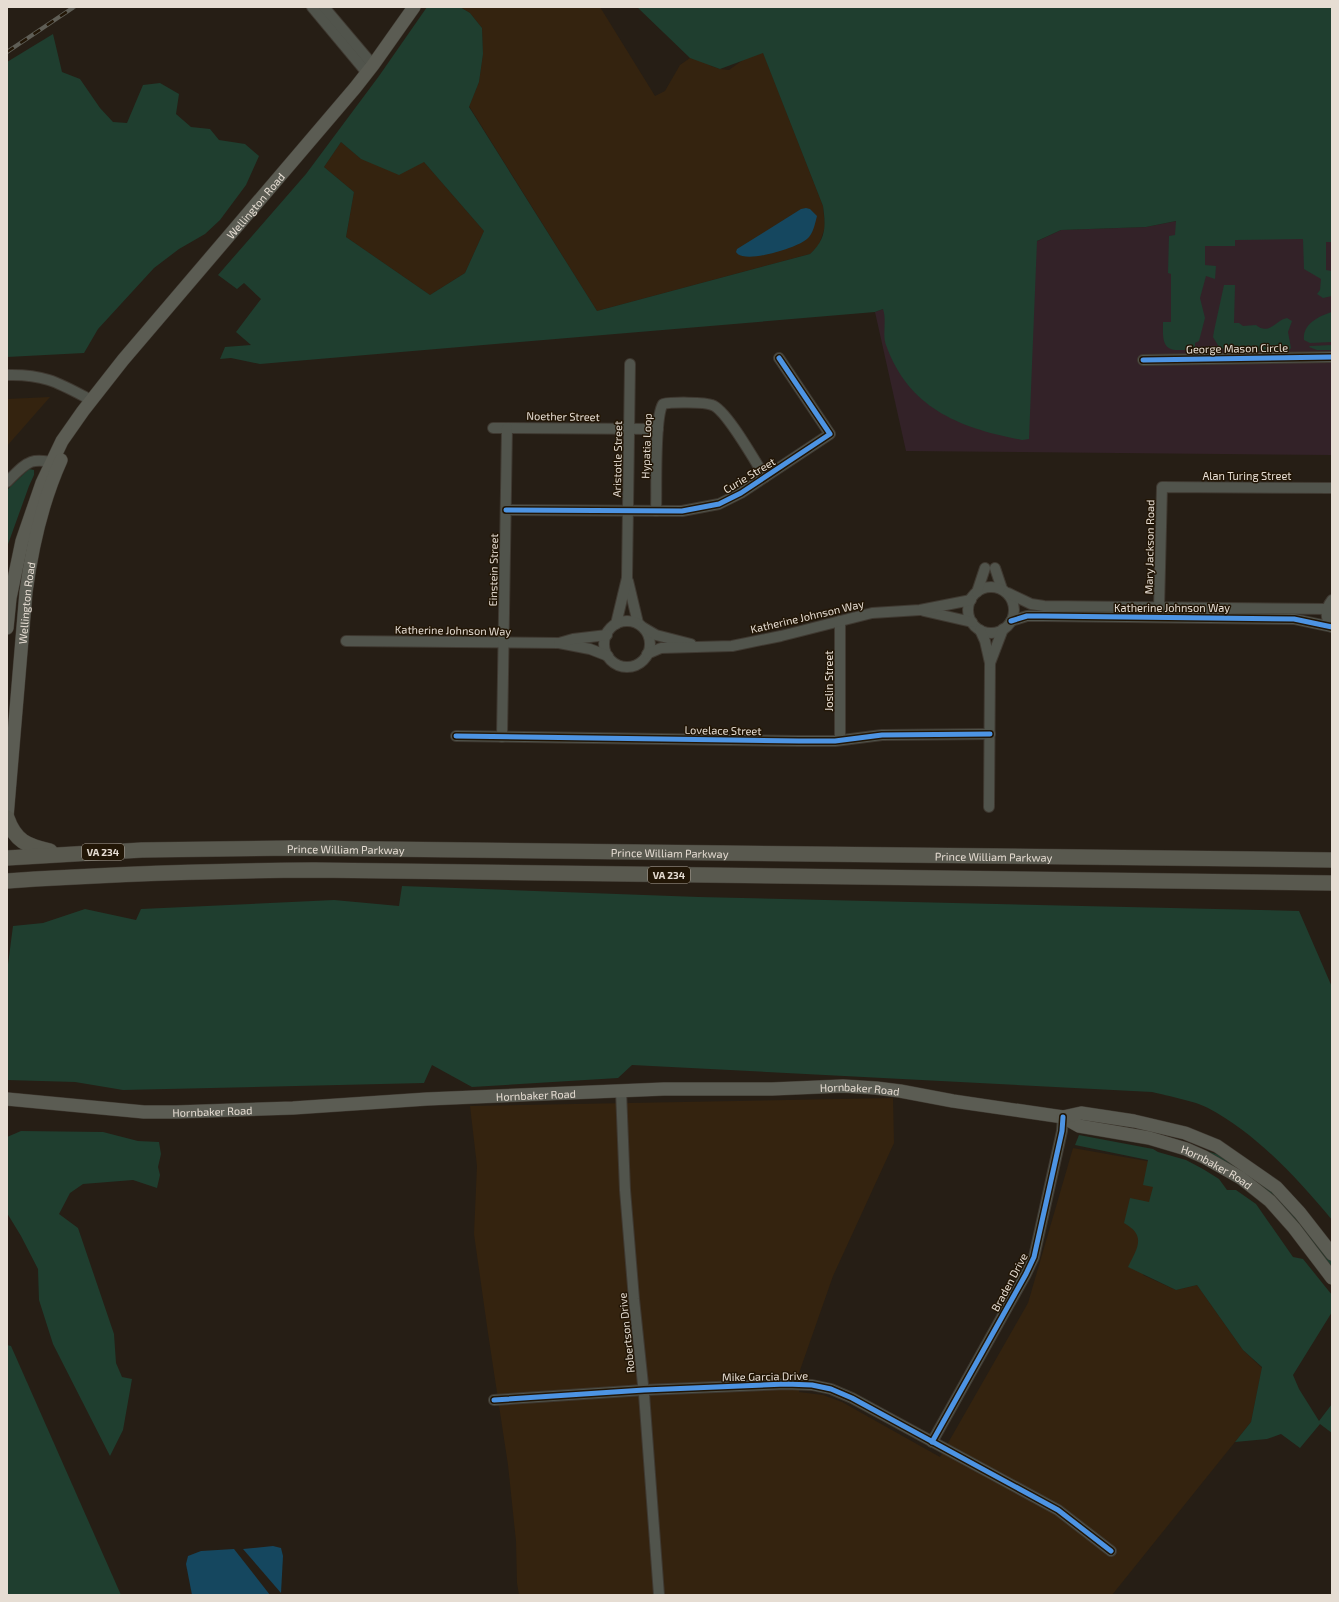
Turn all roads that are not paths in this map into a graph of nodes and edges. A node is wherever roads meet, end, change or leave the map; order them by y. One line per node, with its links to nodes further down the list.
1 (312, 7): 4 (street)
2 (324, 7): 4 (street)
3 (414, 7): 4 (main road, Wellington Road)
4 (370, 69): 10 (main road, Wellington Road)
5 (1332, 357): 7 (street, George Mason Circle)
6 (779, 358): 16 (street, Curie Street)
7 (1143, 360)
8 (630, 364): 13 (street, Aristotle Street)
9 (7, 375): 10 (street)
10 (91, 400): 15 (main road, Wellington Road)
11 (493, 428): 12 (street, Noether Street)
12 (507, 428): 13 (street, Noether Street); 20 (street, Einstein Street)
13 (629, 429): 14 (street, Noether Street); 21 (street, Aristotle Street)
14 (658, 429): 16 (street, Hypatia Loop); 22 (street, Hypatia Loop)
15 (55, 463): 17 (street); 35 (main road, Wellington Road); 46 (main road, Wellington Road)
16 (765, 477): 22 (street, Curie Street)
17 (7, 482)
18 (1162, 487): 19 (street, Alan Turing Street); 27 (street, Mary Jackson Road)
19 (1332, 488)
20 (506, 510): 21 (street, Curie Street); 40 (street, Einstein Street)
21 (628, 510): 22 (street, Curie Street); 23 (street, Aristotle Street)
22 (656, 511)
23 (627, 578): 32 (street, Aristotle Street); 33 (street, Aristotle Street)
24 (1005, 591): 25 (street); 25 (street); 27 (street, Katherine Johnson Way); 29 (street)
25 (974, 596): 28 (street, Katherine Johnson Way); 31 (street)
26 (1329, 605): 27 (street, Katherine Johnson Way); 34 (street)
27 (1159, 608)
28 (920, 610): 30 (street, Katherine Johnson Way); 31 (street, Katherine Johnson Way)
29 (1012, 621): 34 (street, Katherine Johnson Way); 36 (street)
30 (840, 622): 42 (street, Katherine Johnson Way); 50 (street, Joslin Street)
31 (972, 622): 37 (street)
32 (616, 624): 33 (street); 38 (street)
33 (641, 626): 42 (street, Katherine Johnson Way); 43 (street)
34 (1332, 627)
35 (7, 628)
36 (1004, 629): 37 (street); 45 (street)
37 (980, 630): 45 (street)
38 (607, 634): 41 (street, Katherine Johnson Way); 44 (street)
39 (346, 641): 40 (street, Katherine Johnson Way)
40 (504, 643): 41 (street, Katherine Johnson Way); 49 (street, Einstein Street)
41 (559, 643): 44 (street, Katherine Johnson Way)
42 (701, 647): 43 (street, Katherine Johnson Way)
43 (647, 654): 44 (street)
44 (608, 656)
45 (990, 663): 47 (street)
46 (12, 715): 52 (main road, Wellington Road)
47 (990, 734): 50 (street, Lovelace Street); 51 (street)
48 (456, 736): 49 (street, Lovelace Street)
49 (502, 737): 50 (street, Lovelace Street)
50 (840, 740)
51 (989, 807)
52 (7, 818): 53 (highway)
53 (65, 854): 54 (highway, Prince William Parkway / VA 234); 55 (highway, Prince William Parkway / VA 234)
54 (7, 858)
55 (1332, 860)
56 (7, 880): 57 (highway, Prince William Parkway / VA 234)
57 (1330, 884)
58 (621, 1091): 59 (main road, Hornbaker Road); 60 (main road, Hornbaker Road); 63 (street, Robertson Drive)
59 (7, 1099)
60 (1063, 1117): 61 (main road, Hornbaker Road); 62 (main road, Hornbaker Road); 65 (street, Braden Drive)
61 (1332, 1254)
62 (1332, 1278)
63 (644, 1390): 64 (street, Mike Garcia Drive); 65 (street, Mike Garcia Drive); 67 (street, Robertson Drive)
64 (494, 1400)
65 (932, 1442): 66 (street, Mike Garcia Drive)
66 (1111, 1551)
67 (659, 1595)

